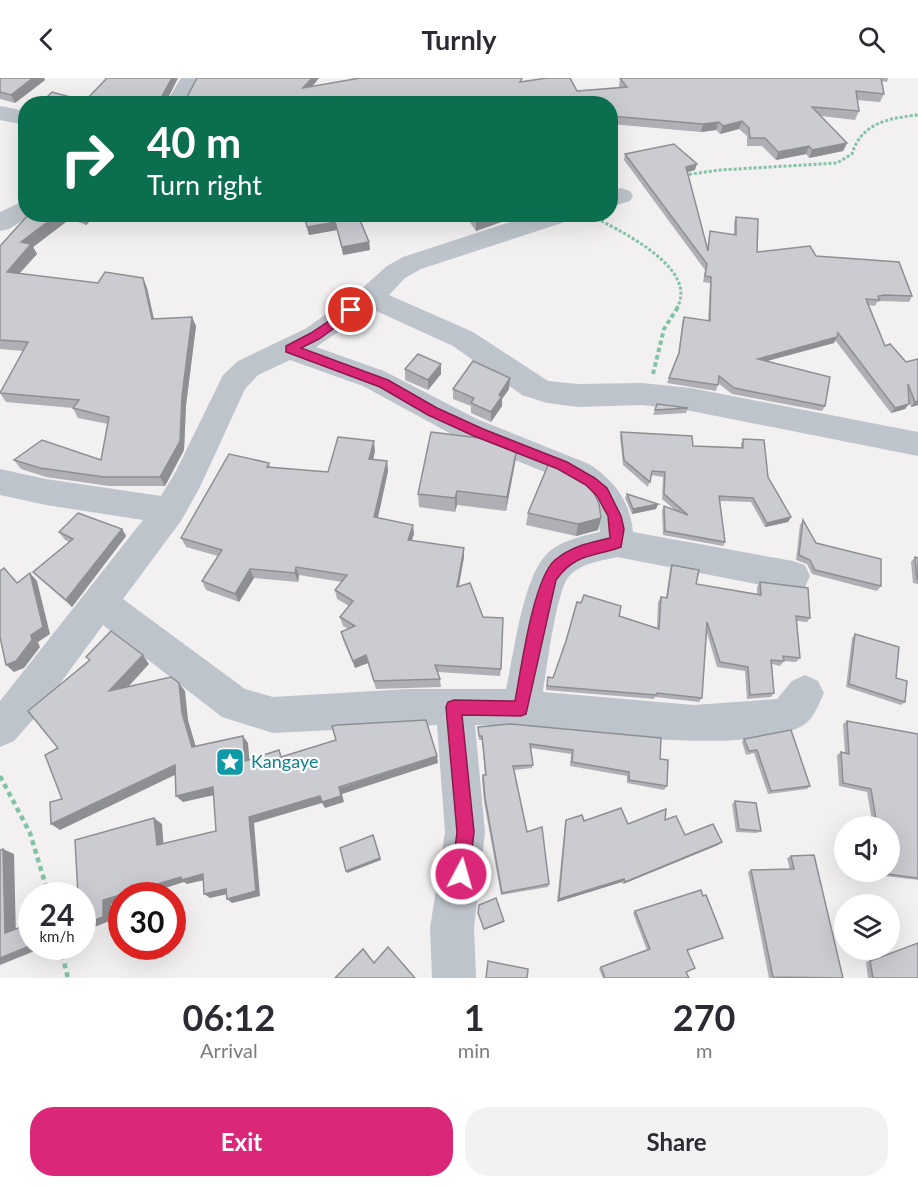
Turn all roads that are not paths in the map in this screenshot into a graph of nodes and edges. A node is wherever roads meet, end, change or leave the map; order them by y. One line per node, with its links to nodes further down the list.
1 (192, 78): 2 (street)
2 (181, 96)
3 (0, 113): 4 (street)
4 (18, 116)
5 (18, 213): 7 (street)
6 (538, 222): 8 (street)
7 (0, 223)
8 (370, 297): 9 (street); 10 (street)
9 (290, 349): 12 (street); 13 (street)
10 (918, 444)
11 (0, 482): 12 (street)
12 (169, 511): 15 (street)
13 (616, 543): 14 (street); 18 (street)
14 (793, 576)
15 (100, 602): 17 (street); 19 (street)
16 (805, 693): 18 (street)
17 (454, 707): 18 (street); 20 (street)
18 (521, 709)
19 (0, 728)
20 (454, 978)

